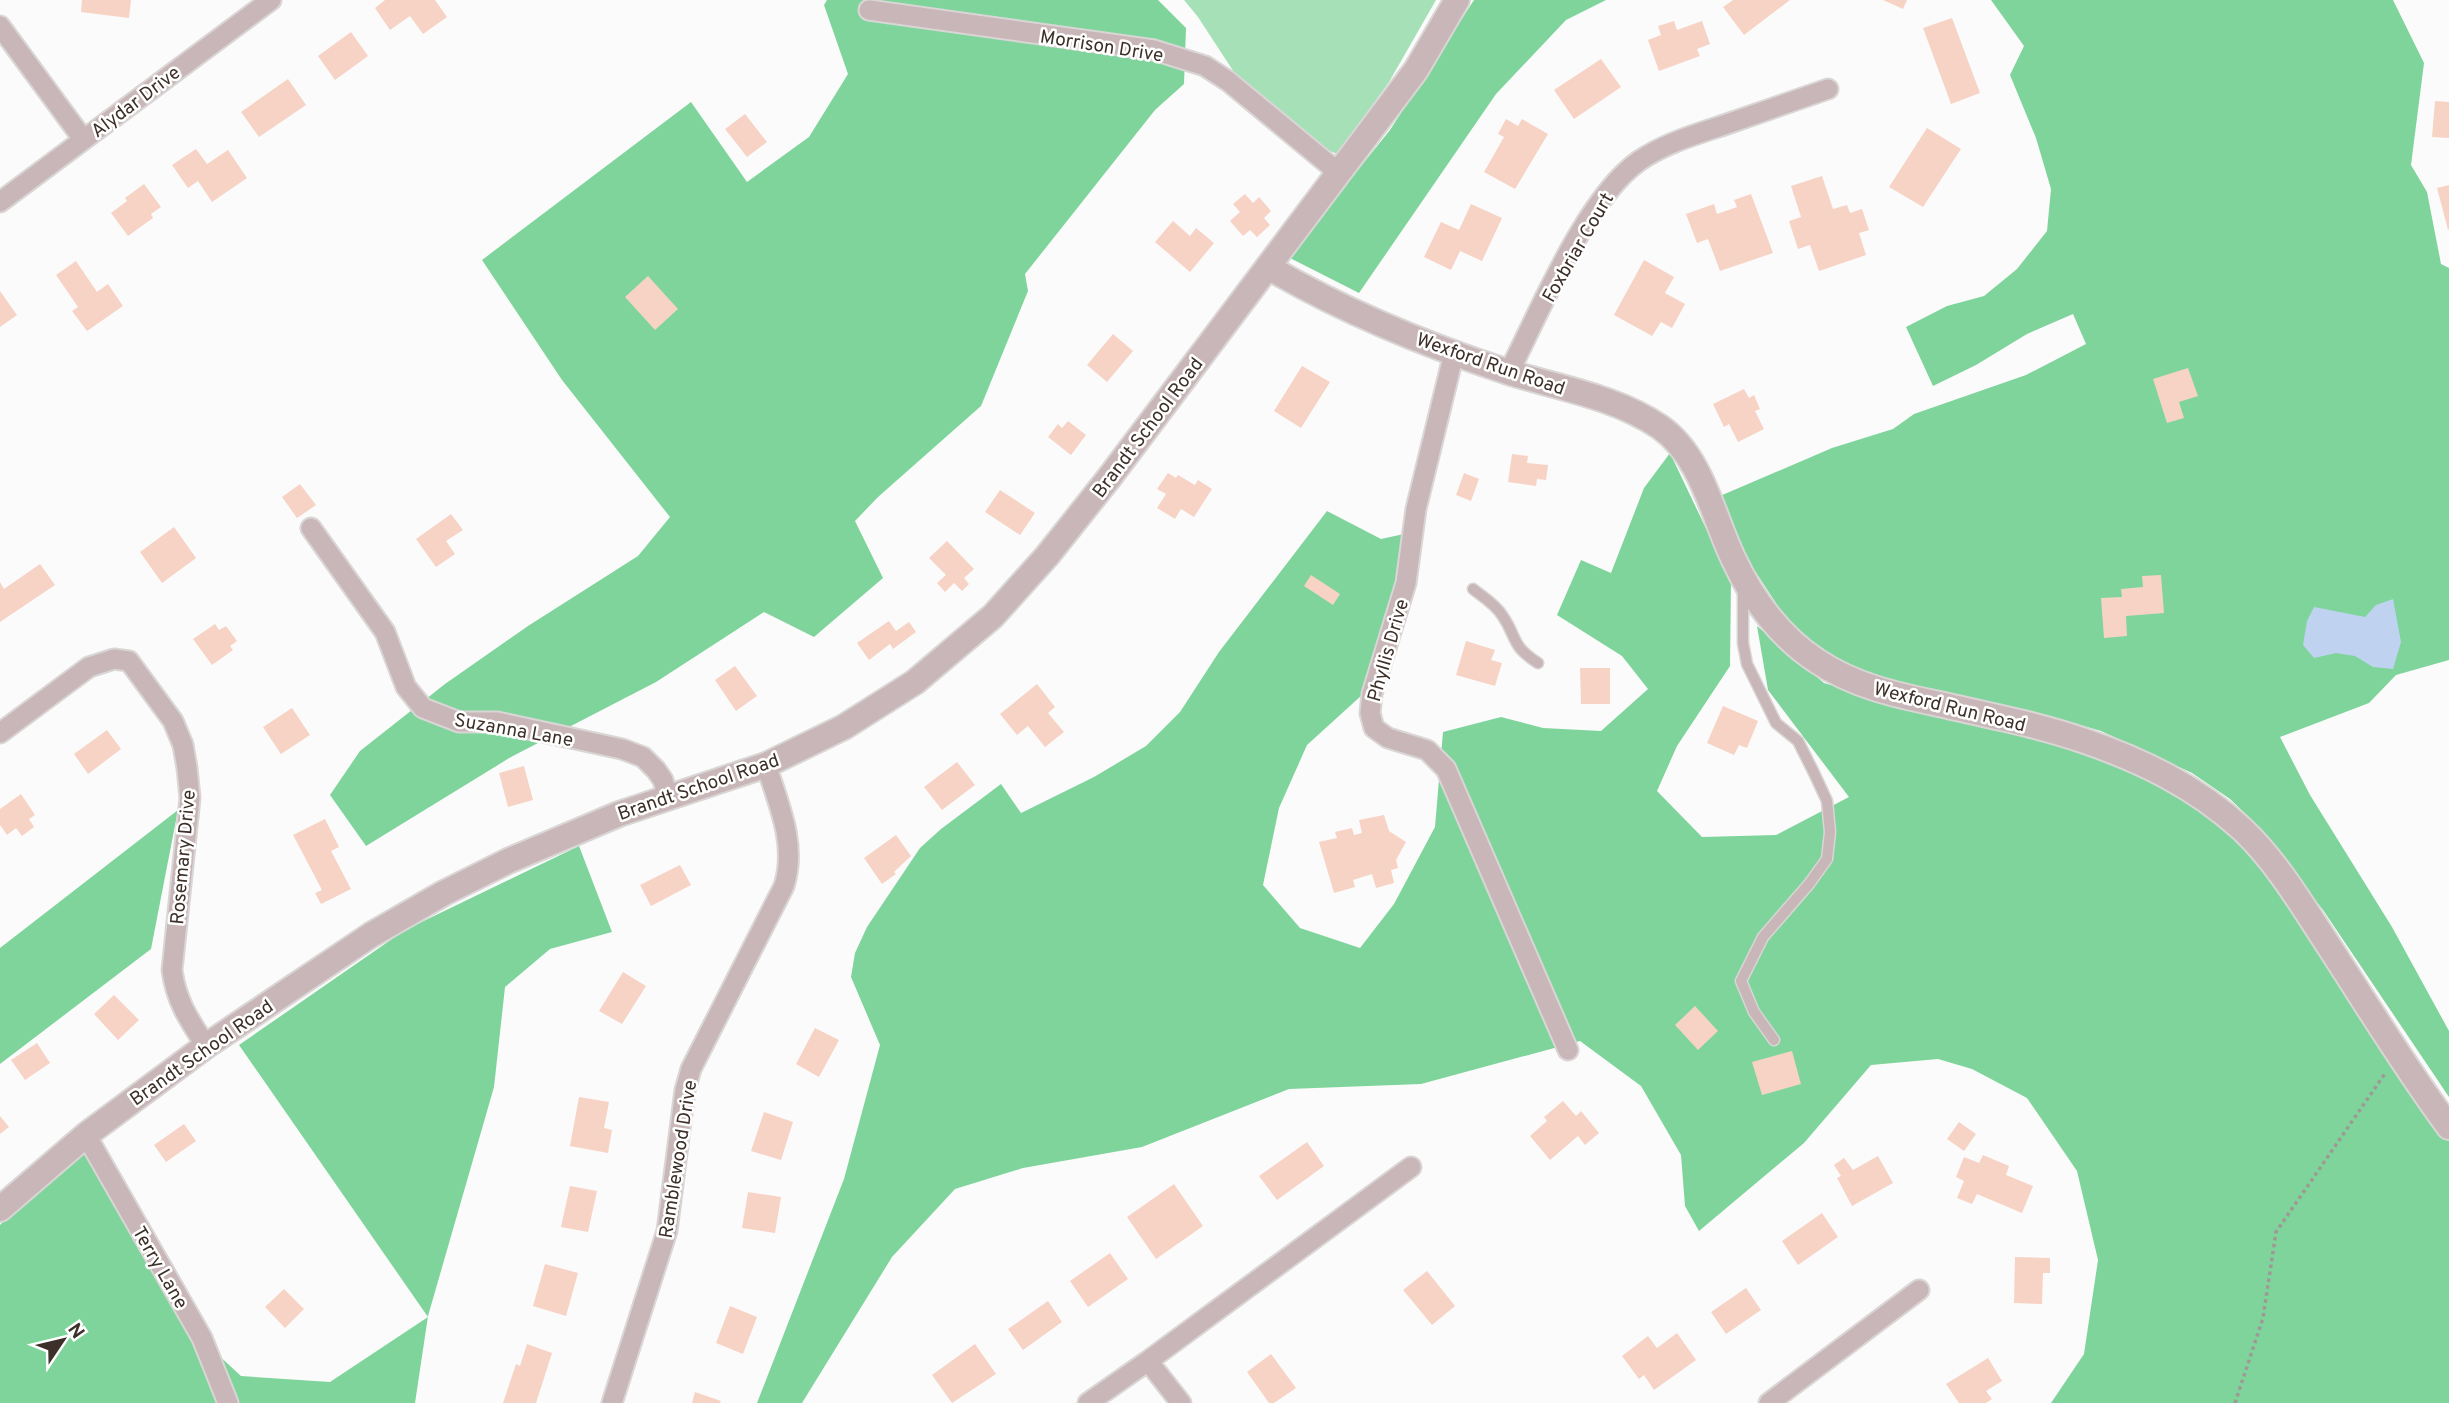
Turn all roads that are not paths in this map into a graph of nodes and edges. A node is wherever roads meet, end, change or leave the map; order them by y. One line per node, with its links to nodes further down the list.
1 (271, 0): 6 (street, Alydar Drive)
2 (1457, 0): 7 (street, Brandt School Road)
3 (869, 10): 7 (street, Morrison Drive)
4 (0, 26): 6 (street)
5 (1828, 89): 11 (street, Foxbriar Court)
6 (83, 139): 8 (street, Alydar Drive)
7 (1339, 173): 9 (street, Brandt School Road)
8 (0, 202)
9 (1268, 267): 10 (street, Wexford Run Road); 17 (street, Brandt School Road)
10 (1454, 353): 11 (street, Wexford Run Road); 21 (street, Phyllis Drive)
11 (1509, 372): 13 (street, Wexford Run Road)
12 (311, 528): 18 (street, Suzanna Lane)
13 (1743, 578): 19 (lane); 22 (street, Wexford Run Road)
14 (1473, 589): 15 (lane)
15 (1538, 663)
16 (0, 733): 20 (street, Rosemary Drive)
17 (766, 765): 18 (street, Brandt School Road); 29 (street, Ramblewood Drive)
18 (668, 798): 20 (street, Brandt School Road)
19 (1774, 1040)
20 (206, 1046): 23 (street, Brandt School Road)
21 (1568, 1050)
22 (2449, 1127)
23 (86, 1135): 25 (street, Brandt School Road); 28 (street, Terry Lane)
24 (1411, 1167): 27 (street)
25 (0, 1209)
26 (1919, 1290): 32 (street)
27 (1148, 1361): 30 (street); 31 (street)
28 (228, 1403)
29 (612, 1403)
30 (1088, 1403)
31 (1181, 1403)
32 (1769, 1403)

